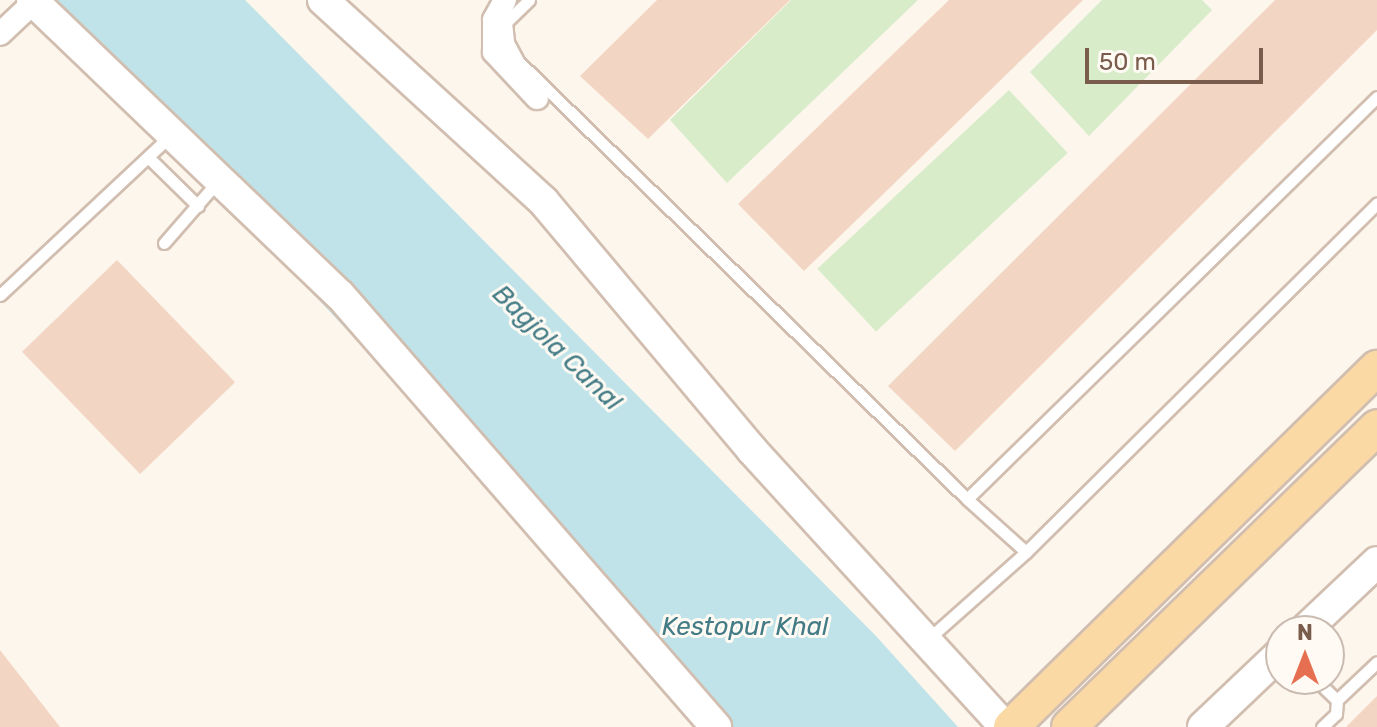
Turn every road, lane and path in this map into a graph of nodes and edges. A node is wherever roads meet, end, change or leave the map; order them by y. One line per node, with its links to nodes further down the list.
1 (323, 0): 21 (street)
2 (505, 0): 7 (street)
3 (529, 0): 17 (lane)
4 (33, 1): 5 (street); 8 (street)
5 (0, 34)
6 (1377, 97): 17 (lane)
7 (537, 98)
8 (172, 134): 9 (lane); 10 (street)
9 (148, 157): 12 (lane); 14 (lane)
10 (219, 179): 12 (lane); 26 (street)
11 (1377, 203): 18 (lane)
12 (198, 206): 13 (lane)
13 (164, 243)
14 (0, 295)
15 (1377, 368): 28 (main road)
16 (1377, 427): 29 (main road)
17 (967, 499): 18 (lane)
18 (1026, 552): 21 (lane)
19 (1377, 562): 20 (street)
20 (1321, 615)
21 (927, 640): 27 (street)
22 (1377, 662): 25 (lane)
23 (1265, 668): 30 (street)
24 (1332, 695): 25 (lane)
25 (1337, 700): 31 (lane)
26 (716, 727)
27 (1005, 727)
28 (1011, 727)
29 (1069, 727)
30 (1203, 727)
31 (1322, 727)

